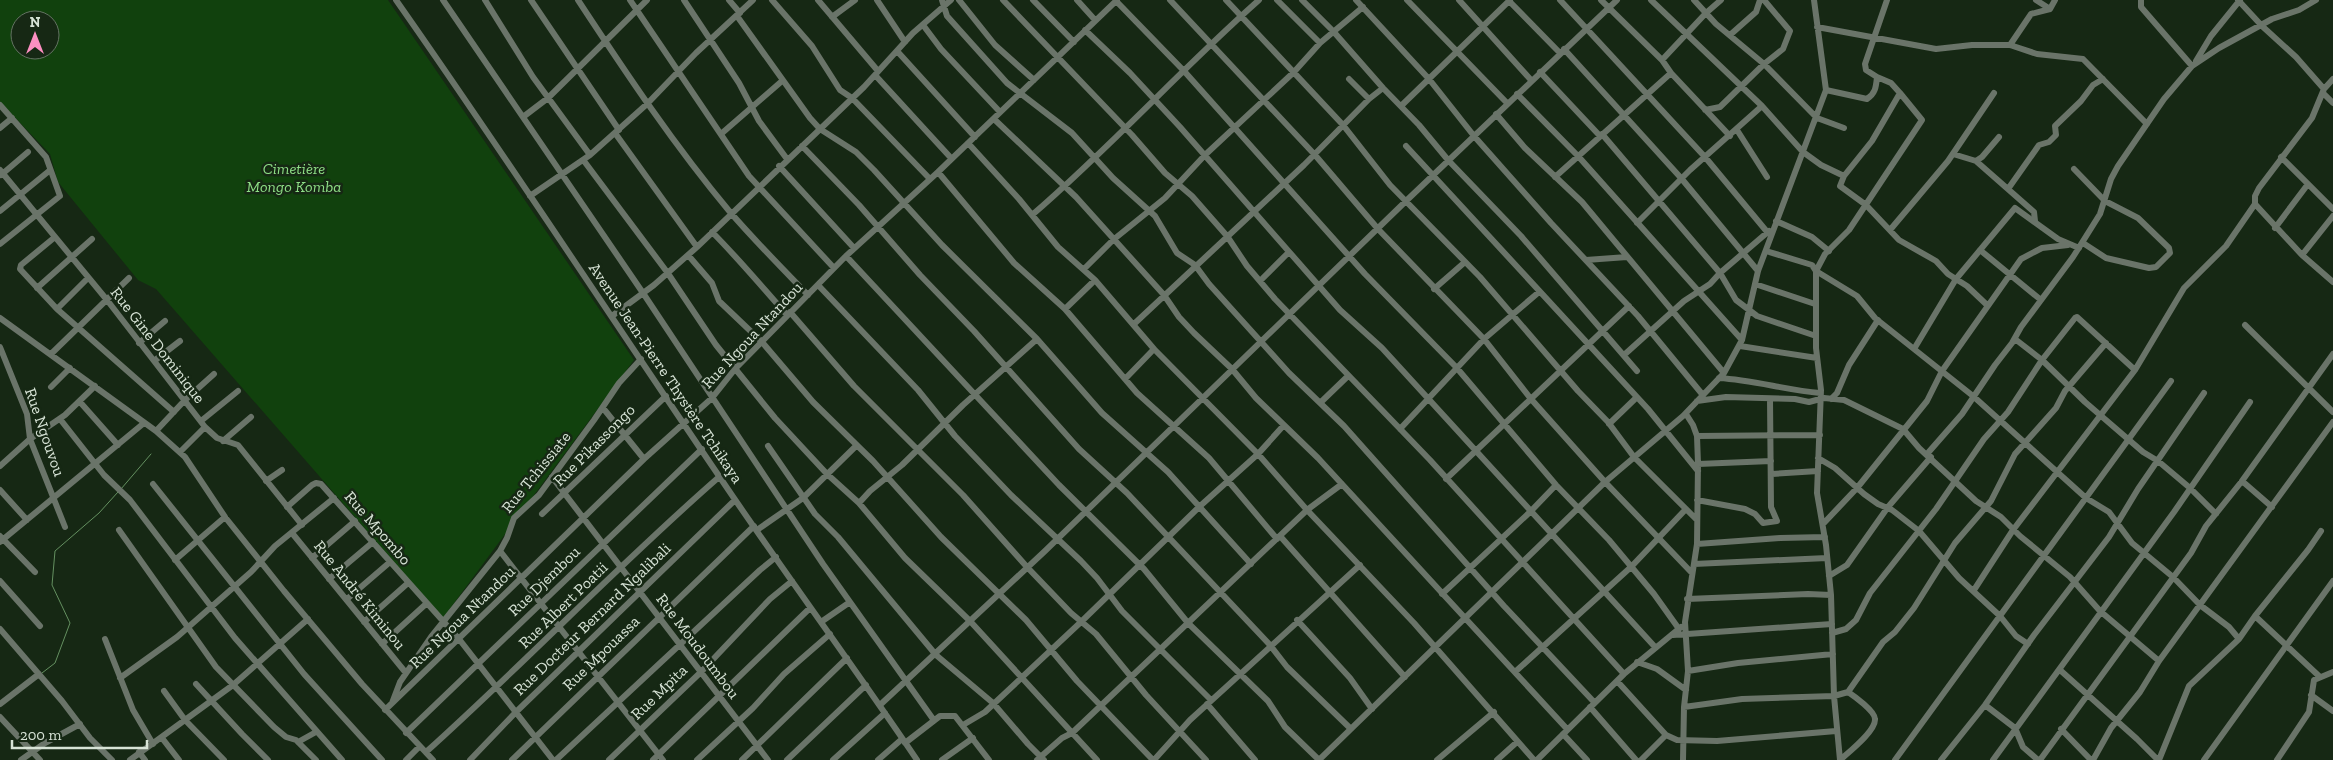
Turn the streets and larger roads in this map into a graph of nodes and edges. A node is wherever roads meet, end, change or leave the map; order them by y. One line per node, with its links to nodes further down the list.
1 (396, 0): 175 (street, Avenue Jean-Pierre Thystère Tchikaya)
2 (443, 0): 120 (street)
3 (485, 0): 103 (street)
4 (531, 0): 79 (street)
5 (578, 0): 65 (street)
6 (630, 0): 49 (street)
7 (647, 0): 49 (street)
8 (684, 0): 66 (street)
9 (729, 0): 51 (street)
10 (753, 0): 51 (street)
11 (772, 0): 104 (street)
12 (818, 0): 53 (street)
13 (855, 0): 53 (street)
14 (877, 0): 67 (street)
15 (951, 0): 45 (street)
16 (959, 0): 91 (street)
17 (1003, 0): 75 (street)
18 (1033, 0): 68 (street)
19 (1077, 0): 54 (street)
20 (1117, 0): 54 (street, Rue Ngoua Ntandou); 81 (street)
21 (1170, 0): 70 (street)
22 (1226, 0): 52 (street)
23 (1259, 0): 52 (street)
24 (1277, 0): 69 (street)
25 (1356, 0): 46 (street)
26 (1407, 0): 74 (street)
27 (1459, 0): 57 (street)
28 (1509, 0): 57 (street); 73 (street)
29 (1560, 0): 58 (street)
30 (1601, 0): 47 (street)
31 (1617, 0): 47 (street)
32 (1651, 0): 62 (street)
33 (1694, 0): 50 (street)
34 (1721, 0): 50 (street)
35 (1760, 0): 63 (street)
36 (1764, 0): 77 (street)
37 (1814, 0): 59 (street)
38 (1887, 0): 64 (street)
39 (2036, 0): 48 (street)
40 (2055, 0): 48 (street)
41 (2141, 0): 78 (street)
42 (2239, 0): 56 (street); 78 (street)
43 (2316, 0): 56 (street)
44 (1305, 1): 61 (street)
45 (943, 3): 55 (street); 98 (street)
46 (1362, 7): 61 (street); 88 (street)
47 (1608, 7): 58 (street); 76 (street)
48 (2050, 9): 71 (street)
49 (637, 10): 65 (street); 80 (street)
50 (1706, 13): 62 (street); 63 (street)
51 (739, 15): 66 (street); 93 (street)
52 (1241, 16): 70 (street); 82 (street)
53 (832, 17): 85 (street)
54 (1095, 20): 60 (street, Rue Ngoua Ntandou)
55 (924, 25): 67 (street); 116 (street)
56 (2262, 26): 78 (street); 97 (street)
57 (1483, 27): 74 (street); 92 (street)
58 (1587, 27): 73 (street); 101 (street)
59 (1817, 27): 64 (street); 96 (street)
60 (1085, 30): 68 (street, Rue Ngoua Ntandou); 105 (street)
61 (1334, 31): 69 (street); 95 (street)
62 (1687, 34): 76 (street); 94 (street)
63 (1730, 35): 77 (street)
64 (1875, 39): 71 (street); 86 (street)
65 (605, 40): 79 (street); 110 (street)
66 (711, 40): 80 (street); 112 (street)
67 (905, 42): 72 (street)
68 (1074, 42): 75 (street, Rue Ngoua Ntandou)
69 (1320, 43): 82 (street)
70 (1212, 44): 81 (street); 106 (street)
71 (2010, 45): 89 (street)
72 (897, 51): 85 (street); 134 (street)
73 (1562, 51): 83 (street); 118 (street)
74 (1456, 52): 88 (street); 109 (street)
75 (1058, 57): 91 (street, Rue Ngoua Ntandou); 126 (street)
76 (1662, 60): 84 (street)
77 (1764, 64): 94 (street); 121 (street)
78 (2194, 64): 123 (street)
79 (576, 68): 103 (street); 131 (street)
80 (679, 70): 110 (street); 132 (street)
81 (1184, 71): 105 (street); 127 (street)
82 (1294, 72): 106 (street); 124 (street)
83 (1540, 72): 92 (street); 133 (street)
84 (1671, 72): 101 (street); 115 (street)
85 (877, 73): 104 (street); 150 (street)
86 (1877, 77): 96 (street); 102 (street)
87 (1349, 79): 107 (street)
88 (1429, 79): 113 (street); 135 (street)
89 (2103, 79): 123 (street); 173 (street)
90 (2333, 79): 97 (street)
91 (1034, 80): 98 (street, Rue Ngoua Ntandou)
92 (1532, 80): 100 (street)
93 (782, 81): 112 (street); 129 (street)
94 (1741, 87): 114 (street); 115 (street)
95 (1383, 88): 107 (street); 113 (street)
96 (1826, 90): 121 (street)
97 (2324, 91): 108 (street); 149 (street)
98 (1022, 93): 116 (street, Rue Ngoua Ntandou); 151 (street)
99 (1994, 93): 143 (street)
100 (1517, 94): 109 (street); 147 (street)
101 (1647, 94): 118 (street); 148 (street)
102 (1900, 94): 163 (street); 182 (street)
103 (548, 98): 120 (street); 144 (street)
104 (852, 98): 129 (street); 167 (street)
105 (1154, 99): 126 (street); 145 (street)
106 (1263, 100): 127 (street); 146 (street)
107 (1369, 100): 124 (street)
108 (2333, 102)
109 (1507, 103): 117 (street)
110 (647, 104): 131 (street); 188 (street)
111 (0, 105): 119 (street)
112 (751, 106): 132 (street); 152 (street)
113 (1401, 106): 153 (street)
114 (1762, 106): 130 (street); 142 (street)
115 (1705, 110): 136 (street)
116 (1000, 112): 122 (street, Rue Ngoua Ntandou)
117 (1496, 114): 135 (street); 164 (street)
118 (1624, 114): 133 (street); 166 (street)
119 (12, 118): 125 (street); 158 (street)
120 (523, 118): 162 (street)
121 (1817, 118): 128 (street); 142 (street)
122 (994, 119): 134 (street, Rue Ngoua Ntandou); 171 (street)
123 (2147, 124): 179 (street)
124 (1344, 125): 146 (street); 177 (street)
125 (0, 128)
126 (1125, 128): 151 (street); 168 (street)
127 (1234, 128): 145 (street); 169 (street)
128 (1844, 128)
129 (820, 129): 139 (street); 180 (street)
130 (1737, 130): 136 (street); 165 (street)
131 (617, 132): 144 (street); 208 (street)
132 (721, 134): 172 (street)
133 (1601, 135): 147 (street); 176 (street)
134 (975, 136): 138 (street, Rue Ngoua Ntandou)
135 (1474, 136): 153 (street); 221 (street)
136 (1730, 136): 148 (street)
137 (1998, 137): 155 (street)
138 (968, 143): 150 (street, Rue Ngoua Ntandou); 190 (street)
139 (802, 146): 152 (street); 195 (street)
140 (1406, 146): 161 (street)
141 (28, 152): 160 (street)
142 (1803, 152): 163 (street); 194 (street)
143 (1953, 154): 155 (street); 198 (street)
144 (590, 155): 154 (street)
145 (1205, 155): 168 (street); 187 (street)
146 (1315, 155): 169 (street); 197 (street)
147 (1578, 156): 164 (street); 193 (street)
148 (1705, 157): 166 (street); 200 (street)
149 (2281, 157): 170 (street); 181 (street)
150 (951, 158): 159 (street, Rue Ngoua Ntandou)
151 (1095, 158): 171 (street); 186 (street)
152 (787, 160): 156 (street)
153 (1448, 160): 161 (street); 266 (street)
154 (584, 161): 162 (street); 228 (street)
155 (1976, 161): 173 (street)
156 (779, 166): 172 (street); 209 (street)
157 (2074, 169): 179 (street)
158 (49, 171): 174 (street); 189 (street)
159 (938, 172): 167 (street, Rue Ngoua Ntandou); 253 (street)
160 (1, 173): 174 (street, Rue Gine Dominique)
161 (1434, 174): 177 (street); 243 (street)
162 (562, 175): 175 (street); 244 (street)
163 (1844, 176): 182 (street)
164 (1556, 177): 220 (street)
165 (1767, 177)
166 (1681, 178): 176 (street); 214 (street)
167 (930, 179): 180 (street, Rue Ngoua Ntandou)
168 (1178, 184): 186 (street); 201 (street)
169 (1284, 184): 187 (street); 218 (street)
170 (2308, 184): 184 (street); 196 (street)
171 (1066, 186): 190 (street); 204 (street)
172 (758, 187): 188 (street); 224 (street)
173 (2008, 189): 178 (street)
174 (20, 194): 185 (street); 189 (street, Rue Gine Dominique)
175 (530, 196): 259 (street, Avenue Jean-Pierre Thystère Tchikaya)
176 (1660, 200): 193 (street); 229 (street)
177 (1406, 201): 197 (street); 222 (street)
178 (2021, 201): 183 (street); 192 (street)
179 (2105, 201): 207 (street); 207 (street)
180 (904, 202): 195 (street, Rue Ngoua Ntandou); 269 (street)
181 (2255, 204): 196 (street); 295 (street)
182 (1866, 205): 198 (street); 212 (street)
183 (2015, 208): 192 (street); 210 (street)
184 (2333, 209)
185 (0, 211)
186 (1150, 212): 204 (street); 223 (street)
187 (1254, 212): 201 (street); 213 (street)
188 (731, 213): 199 (street); 245 (street)
189 (37, 215): 202 (street, Rue Gine Dominique); 205 (street)
190 (1032, 215): 225 (street)
191 (2333, 216): 216 (street)
192 (2034, 221): 206 (street)
193 (1638, 223): 242 (street)
194 (1775, 224): 200 (street); 211 (street); 212 (street)
195 (878, 226): 209 (street, Rue Ngoua Ntandou); 291 (street)
196 (2275, 228): 216 (street)
197 (1378, 229): 218 (street); 241 (street)
198 (1890, 230): 233 (street)
199 (712, 232): 208 (street); 256 (street)
200 (1768, 233): 214 (street)
201 (1227, 236): 223 (street); 235 (street)
202 (55, 237): 219 (street, Rue Gine Dominique); 240 (street)
203 (92, 239): 219 (street)
204 (1113, 240): 225 (street); 246 (street)
205 (0, 244)
206 (2068, 244): 207 (street); 230 (street)
207 (2081, 245): 248 (street)
208 (697, 247): 215 (street)
209 (854, 248): 217 (street, Rue Ngoua Ntandou)
210 (1980, 250): 230 (street); 233 (street)
211 (1766, 251): 226 (street); 227 (street)
212 (1829, 251): 227 (street)
213 (1289, 252): 235 (street); 239 (street)
214 (1745, 253): 226 (street); 229 (street)
215 (688, 255): 228 (street); 275 (street)
216 (2302, 255): 236 (street)
217 (846, 256): 224 (street, Rue Ngoua Ntandou); 311 (street)
218 (1349, 256): 239 (street); 289 (street)
219 (70, 257): 231 (street, Rue Gine Dominique); 240 (street)
220 (1627, 257): 221 (street); 254 (street)
221 (1586, 260): 251 (street)
222 (1465, 262): 241 (street); 258 (street)
223 (1195, 265): 246 (street); 273 (street)
224 (834, 268): 238 (street, Rue Ngoua Ntandou)
225 (1084, 269): 234 (street)
226 (1758, 271): 237 (street)
227 (1816, 271): 249 (street); 261 (street)
228 (668, 272): 244 (street); 293 (street)
229 (1720, 273): 242 (street); 255 (street)
230 (2010, 273): 248 (street); 250 (street)
231 (88, 278): 247 (street, Rue Gine Dominique); 252 (street)
232 (129, 278): 247 (street)
233 (1956, 279): 250 (street); 280 (street)
234 (1095, 280): 253 (street); 263 (street)
235 (1260, 281): 257 (street)
236 (2333, 281)
237 (1755, 284): 249 (street); 255 (street)
238 (818, 285): 245 (street, Rue Ngoua Ntandou); 338 (street)
239 (1319, 285): 257 (street); 318 (street)
240 (37, 288): 252 (street)
241 (1434, 290): 270 (street)
242 (1697, 291): 254 (street); 277 (street)
243 (1539, 292): 258 (street); 276 (street)
244 (643, 293): 259 (street); 317 (street)
245 (808, 295): 256 (street, Rue Ngoua Ntandou)
246 (1164, 295): 263 (street); 292 (street)
247 (106, 300): 265 (street); 274 (street, Rue Gine Dominique)
248 (2041, 300): 271 (street)
249 (1815, 304): 268 (street)
250 (1987, 305): 297 (street)
251 (1629, 306): 266 (street); 267 (street)
252 (57, 309): 265 (street)
253 (1065, 310): 302 (street)
254 (1673, 312): 267 (street); 298 (street)
255 (1749, 312): 268 (street); 277 (street)
256 (788, 314): 275 (street, Rue Ngoua Ntandou); 360 (street)
257 (1290, 314): 273 (street); 300 (street)
258 (1514, 315): 270 (street); 294 (street)
259 (612, 316): 286 (street, Avenue Jean-Pierre Thystère Tchikaya)
260 (0, 318): 282 (street)
261 (1878, 320): 280 (street); 321 (street)
262 (165, 321): 274 (street)
263 (1134, 324): 279 (street)
264 (2245, 325): 307 (street)
265 (78, 328): 282 (street); 328 (street)
266 (1604, 330): 276 (street); 284 (street)
267 (1651, 331): 284 (street); 310 (street)
268 (1816, 336): 285 (street)
269 (1037, 339): 291 (street); 363 (street)
270 (1484, 339): 289 (street); 319 (street)
271 (2015, 339): 287 (street); 314 (street)
272 (180, 341): 288 (street)
273 (1260, 341): 292 (street); 326 (street)
274 (139, 342): 288 (street, Rue Gine Dominique)
275 (762, 342): 293 (street, Rue Ngoua Ntandou); 355 (street)
276 (1588, 343): 294 (street); 316 (street)
277 (1741, 343): 285 (street); 298 (street)
278 (2106, 343): 287 (street); 295 (street); 306 (street)
279 (1154, 349): 302 (street); 315 (street)
280 (1914, 349): 297 (street)
281 (0, 350): 352 (street, Rue Ngouvou)
282 (51, 354): 290 (street)
283 (2333, 354): 307 (street)
284 (1624, 355): 296 (street)
285 (1817, 358): 313 (street)
286 (641, 359): 312 (street, Avenue Jean-Pierre Thystère Tchikaya); 327 (street, Rue Tchissiate)
287 (2042, 360): 306 (street); 334 (street)
288 (154, 361): 322 (street, Rue Gine Dominique)
289 (1456, 367): 318 (street); 343 (street)
290 (70, 368): 304 (street); 305 (street)
291 (1006, 368): 311 (street); 385 (street)
292 (1232, 369): 315 (street); 342 (street)
293 (734, 370): 317 (street, Rue Ngoua Ntandou); 377 (street)
294 (1560, 370): 319 (street); 340 (street)
295 (2135, 370): 331 (street)
296 (1638, 371)
297 (1942, 371): 314 (street); 345 (street)
298 (1724, 372): 301 (street)
299 (214, 374): 322 (street)
300 (1348, 376): 326 (street); 344 (street)
301 (1719, 378): 310 (street); 313 (street)
302 (1125, 379): 341 (street)
303 (2171, 381): 353 (street)
304 (95, 386): 324 (street); 337 (street)
305 (51, 387)
306 (2069, 387): 331 (street); 356 (street)
307 (2309, 388): 329 (street); 383 (street)
308 (238, 391): 339 (street)
309 (2204, 393): 369 (street)
310 (1702, 394): 323 (street)
311 (975, 395): 338 (street); 412 (street)
312 (666, 396): 335 (street, Avenue Jean-Pierre Thystère Tchikaya); 348 (street, Rue Pikassongo)
313 (1820, 396): 320 (street); 321 (street); 349 (street)
314 (1973, 396): 334 (street); 365 (street)
315 (1201, 397): 341 (street); 364 (street)
316 (1636, 397): 340 (street); 346 (street)
317 (712, 398): 335 (street, Rue Ngoua Ntandou); 408 (street)
318 (1428, 399): 344 (street); 361 (street)
319 (1531, 399): 343 (street); 387 (street)
320 (1770, 399): 323 (street); 351 (street)
321 (1832, 399): 345 (street)
322 (185, 400): 328 (street); 339 (street, Rue Gine Dominique)
323 (1697, 401): 330 (street)
324 (80, 402): 333 (street); 357 (street)
325 (2250, 402): 393 (street)
326 (1320, 403): 458 (street)
327 (603, 408): 348 (street); 380 (street, Rue Tchissiate)
328 (174, 412): 347 (street)
329 (2333, 412)
330 (1686, 414): 346 (street); 350 (street)
331 (2101, 416): 353 (street); 376 (street)
332 (251, 417): 354 (street)
333 (60, 419): 352 (street); 372 (street)
334 (2000, 420): 356 (street); 388 (street)
335 (683, 422): 359 (street, Avenue Jean-Pierre Thystère Tchikaya); 368 (street, Rue Ngoua Ntandou)
336 (2333, 422): 407 (street)
337 (144, 423): 347 (street); 357 (street)
338 (944, 423): 360 (street); 435 (street)
339 (203, 424): 354 (street, Rue Gine Dominique); 362 (street)
340 (1609, 424): 366 (street)
341 (1174, 425): 363 (street); 386 (street)
342 (1284, 425): 364 (street); 390 (street)
343 (1505, 425): 361 (street); 391 (street)
344 (1400, 429): 382 (street)
345 (1903, 429): 365 (street); 392 (street)
346 (1666, 430): 366 (street); 373 (street)
347 (156, 431): 362 (street)
348 (624, 434): 368 (street); 395 (street, Rue Pikassongo)
349 (1820, 435): 351 (street); 367 (street)
350 (1697, 436): 351 (street); 373 (street)
351 (1771, 436): 370 (street)
352 (30, 439): 371 (street); 396 (street, Rue Ngouvou)
353 (2129, 439): 369 (street); 399 (street)
354 (223, 441): 384 (street, Rue Gine Dominique)
355 (857, 444): 377 (street, Rue Mpouassa); 379 (street)
356 (2026, 444): 376 (street); 406 (street)
357 (118, 445): 372 (street)
358 (768, 446): 398 (street)
359 (702, 449): 381 (street, Avenue Jean-Pierre Thystère Tchikaya); 442 (street, Rue Djembou)
360 (916, 449): 379 (street); 461 (street)
361 (1477, 451): 382 (street); 413 (street)
362 (180, 452): 416 (street)
363 (1145, 452): 385 (street); 404 (street)
364 (1258, 454): 386 (street); 411 (street)
365 (1929, 456): 388 (street); 405 (street)
366 (1634, 457): 387 (street); 410 (street)
367 (1818, 458): 375 (street); 392 (street)
368 (644, 459): 417 (street, Rue Ngoua Ntandou)
369 (2158, 460): 393 (street); 421 (street)
370 (1771, 461): 373 (street); 378 (street)
371 (2, 462)
372 (95, 462): 396 (street); 449 (street)
373 (1698, 468): 401 (street)
374 (282, 470): 384 (street)
375 (1818, 471): 378 (street); 422 (street)
376 (2058, 472): 399 (street); 427 (street)
377 (827, 474): 398 (street, Rue Mpouassa); 402 (street)
378 (1772, 474): 401 (street)
379 (888, 476): 402 (street); 480 (street)
380 (552, 477): 395 (street, Rue Moudoumbou); 443 (street, Rue Tchissiate)
381 (719, 477): 400 (street, Avenue Jean-Pierre Thystère Tchikaya); 460 (street, Rue Albert Poatii)
382 (1446, 478): 438 (street)
383 (2242, 481): 407 (street); 415 (street)
384 (266, 482): 403 (street, Rue Gine Dominique)
385 (1115, 482): 412 (street); 432 (street)
386 (1229, 482): 404 (street); 436 (street)
387 (1605, 482): 409 (street); 433 (street)
388 (1955, 482): 406 (street); 428 (street)
389 (153, 484): 439 (street)
390 (1342, 484): 411 (street); 481 (street)
391 (1556, 485): 409 (street); 413 (street)
392 (1857, 488): 405 (street); 422 (street)
393 (2190, 488): 415 (street); 444 (street)
394 (0, 490): 418 (street)
395 (566, 494): 414 (street, Rue Pikassongo); 417 (street, Rue Moudoumbou)
396 (54, 496): 418 (street); 424 (street, Rue Ngouvou)
397 (334, 498): 403 (street, Rue Mpombo); 420 (street, Rue Mpombo); 423 (street)
398 (802, 498): 408 (street, Rue Mpouassa); 533 (street)
399 (2086, 498): 421 (street); 445 (street)
400 (735, 500): 425 (street, Avenue Jean-Pierre Thystère Tchikaya); 476 (street, Rue Docteur Bernard Ngalibali)
401 (1697, 500): 419 (street)
402 (860, 503): 500 (street)
403 (287, 507): 423 (street, Rue Gine Dominique)
404 (1199, 507): 432 (street); 454 (street)
405 (1888, 507): 428 (street); 464 (street)
406 (1986, 507): 427 (street); 450 (street)
407 (2272, 507): 489 (street)
408 (787, 508): 425 (street, Rue Mpouassa); 486 (street)
409 (1578, 509): 431 (street); 459 (street)
410 (1686, 509): 419 (street); 433 (street)
411 (1307, 510): 436 (street); 456 (street)
412 (1085, 512): 435 (street); 457 (street)
413 (1530, 512): 431 (street); 438 (street)
414 (542, 514)
415 (2216, 514): 465 (street)
416 (225, 517): 439 (street); 451 (street)
417 (583, 519): 442 (street, Rue Moudoumbou); 467 (street, Rue Ngoua Ntandou)
418 (27, 520): 437 (street)
419 (1697, 520): 441 (street)
420 (355, 521): 440 (street, Rue Mpombo); 447 (street)
421 (2117, 521): 444 (street); 470 (street)
422 (1822, 524): 434 (street)
423 (302, 525): 430 (street)
424 (65, 526)
425 (755, 528): 446 (street, Avenue Jean-Pierre Thystère Tchikaya); 495 (street, Rue Mpouassa)
426 (119, 530): 509 (street)
427 (2013, 530): 445 (street); 474 (street)
428 (1919, 531): 450 (street); 515 (street)
429 (2321, 531): 494 (street)
430 (292, 533): 447 (street, Rue André Kiminou); 451 (street)
431 (1551, 535): 453 (street); 475 (street)
432 (1169, 536): 457 (street); 478 (street)
433 (1658, 536): 459 (street); 463 (street)
434 (1825, 537): 441 (street); 448 (street)
435 (1058, 538): 461 (street); 482 (street)
436 (1279, 538): 454 (street); 477 (street)
437 (1, 539): 462 (street)
438 (1502, 539): 453 (street); 458 (street)
439 (198, 540): 449 (street); 473 (street)
440 (373, 542): 452 (street, Rue Mpombo); 466 (street)
441 (1697, 544): 455 (street)
442 (602, 545): 460 (street, Rue Moudoumbou); 488 (street, Rue Djembou)
443 (500, 551): 467 (street); 505 (street, Rue Tchissiate)
444 (2144, 552): 465 (street); 492 (street)
445 (2043, 556): 470 (street); 493 (street)
446 (776, 557): 469 (street, Avenue Jean-Pierre Thystère Tchikaya); 523 (street)
447 (312, 558): 466 (street, Rue André Kiminou)
448 (1827, 558): 455 (street); 464 (street)
449 (175, 560): 490 (street)
450 (1944, 561): 474 (street); 563 (street)
451 (261, 562): 473 (street); 498 (street)
452 (390, 562): 472 (street, Rue Mpombo); 484 (street)
453 (1524, 563): 479 (street); 497 (street)
454 (1251, 564): 478 (street)
455 (1694, 564): 463 (street)
456 (1360, 565): 477 (street); 528 (street)
457 (1140, 566): 482 (street); 506 (street)
458 (1471, 566): 479 (street); 481 (street)
459 (1631, 567): 475 (street); 512 (street)
460 (621, 568): 476 (street, Rue Moudoumbou); 510 (street, Rue Albert Poatii)
461 (1027, 568): 480 (street); 501 (street)
462 (35, 572)
463 (1692, 573): 485 (street)
464 (1829, 576): 483 (street)
465 (2173, 577): 489 (street); 517 (street)
466 (329, 579): 484 (street, Rue André Kiminou)
467 (521, 579): 488 (street); 519 (street, Rue Ngoua Ntandou)
468 (0, 581): 508 (street)
469 (792, 581): 491 (street, Avenue Jean-Pierre Thystère Tchikaya); 541 (street, Rue Mpita)
470 (2075, 581): 492 (street); 524 (street)
471 (2333, 581): 526 (street)
472 (408, 584): 487 (street, Rue Mpombo); 502 (street)
473 (235, 586): 490 (street); 521 (street)
474 (1974, 590): 493 (street)
475 (1605, 591): 497 (street); 529 (street)
476 (641, 592): 495 (street, Rue Moudoumbou); 532 (street, Rue Docteur Bernard Ngalibali)
477 (1329, 592): 499 (street); 552 (street)
478 (1221, 593): 506 (street); 525 (street)
479 (1492, 593): 496 (street); 527 (street)
480 (999, 594): 500 (street); 530 (street)
481 (1442, 594): 496 (street)
482 (1108, 595): 501 (street); 531 (street)
483 (1831, 595): 485 (street); 507 (street)
484 (347, 599): 502 (street, Rue André Kiminou)
485 (1687, 599): 504 (street)
486 (850, 602): 503 (street); 555 (street)
487 (427, 603): 505 (street, Rue Mpombo); 522 (street)
488 (540, 604): 510 (street); 538 (street, Rue Djembou)
489 (2200, 605): 520 (street); 536 (street)
490 (211, 607): 509 (street); 539 (street)
491 (810, 608): 503 (street, Avenue Jean-Pierre Thystère Tchikaya); 566 (street)
492 (2100, 611): 517 (street); 540 (street)
493 (2000, 616): 524 (street); 658 (street)
494 (2255, 616): 520 (street); 526 (street)
495 (658, 617): 523 (street, Rue Moudoumbou); 549 (street, Rue Mpouassa)
496 (1465, 618): 528 (street); 543 (street)
497 (1575, 619): 527 (street); 548 (street)
498 (308, 620): 521 (street); 580 (street)
499 (1298, 620): 525 (street); 579 (street)
500 (970, 621): 533 (street); 551 (street)
501 (1082, 621): 530 (street); 550 (street)
502 (364, 622): 522 (street, Rue André Kiminou)
503 (821, 622): 513 (street, Avenue Jean-Pierre Thystère Tchikaya)
504 (1685, 622): 512 (street); 514 (street)
505 (442, 623): 519 (street, Rue Mpombo); 545 (street, Rue Tchissiate)
506 (1188, 623): 531 (street); 547 (street)
507 (1832, 624): 514 (street); 515 (street)
508 (40, 626)
509 (188, 627): 554 (street); 558 (street)
510 (560, 627): 532 (street); 560 (street, Rue Albert Poatii)
511 (0, 629): 546 (street)
512 (1679, 629): 516 (street)
513 (830, 634): 535 (street, Avenue Jean-Pierre Thystère Tchikaya); 589 (street)
514 (1684, 634): 516 (street); 542 (street)
515 (1832, 634): 534 (street)
516 (1673, 635): 529 (street)
517 (2128, 636): 536 (street); 564 (street)
518 (105, 639): 554 (street)
519 (459, 639): 538 (street, Rue Mpombo); 572 (street, Rue Ngoua Ntandou)
520 (2239, 639): 663 (street)
521 (280, 644): 539 (street); 628 (street)
522 (382, 644): 545 (street, Rue André Kiminou)
523 (680, 644): 541 (street, Rue Moudoumbou); 573 (street)
524 (2028, 644): 577 (street)
525 (1270, 645): 547 (street); 594 (street)
526 (2287, 645): 553 (street); 664 (street)
527 (1542, 646): 543 (street); 576 (street)
528 (1434, 647): 552 (street); 583 (street)
529 (1655, 647): 537 (street)
530 (1051, 649): 551 (street); 575 (street)
531 (1159, 650): 550 (street); 569 (street)
532 (578, 652): 549 (street); 582 (street, Rue Docteur Bernard Ngalibali)
533 (936, 654): 555 (street); 570 (street)
534 (1833, 654): 542 (street); 567 (street)
535 (847, 658): 559 (street, Avenue Jean-Pierre Thystère Tchikaya); 612 (street)
536 (2159, 661): 588 (street)
537 (1638, 662): 548 (street); 561 (street)
538 (478, 663): 560 (street, Rue Mpombo); 600 (street, Rue Djembou)
539 (258, 665): 558 (street); 597 (street)
540 (2060, 670): 564 (street); 592 (street)
541 (702, 671): 566 (street, Rue Moudoumbou); 595 (street, Rue Mpita)
542 (1688, 671): 561 (street)
543 (1515, 672): 599 (street)
544 (2333, 672): 553 (street)
545 (406, 673): 572 (street, Rue Tchissiate)
546 (39, 674): 571 (street); 590 (street)
547 (1240, 674): 569 (street); 649 (street)
548 (1624, 674): 556 (street)
549 (597, 676): 573 (street); 603 (street, Rue Mpouassa)
550 (1132, 676): 575 (street); 598 (street)
551 (1021, 677): 570 (street); 601 (street)
552 (1405, 677): 579 (street)
553 (2320, 677): 565 (street)
554 (120, 678): 610 (street)
555 (907, 681): 574 (street); 586 (street)
556 (1617, 681): 576 (street); 602 (street)
557 (196, 684): 568 (street)
558 (233, 685): 568 (street); 608 (street)
559 (866, 686): 574 (street, Avenue Jean-Pierre Thystère Tchikaya); 639 (street)
560 (498, 687): 582 (street, Rue Mpombo); 615 (street, Rue Albert Poatii)
561 (1686, 690): 578 (street)
562 (164, 691): 587 (street)
563 (1848, 692): 567 (street); 657 (street)
564 (2087, 694): 588 (street); 593 (street)
565 (2311, 695): 581 (street); 665 (street)
566 (718, 696): 589 (street, Rue Moudoumbou); 616 (street)
567 (1834, 696): 578 (street); 596 (street)
568 (210, 701): 587 (street); 625 (street)
569 (1209, 702): 598 (street); 648 (street)
570 (993, 703): 591 (street); 617 (street)
571 (0, 704)
572 (392, 704): 580 (street, Rue Ngoua Ntandou)
573 (617, 704): 595 (street); 633 (street)
574 (880, 705): 584 (street, Avenue Jean-Pierre Thystère Tchikaya)
575 (1101, 705): 601 (street); 646 (street)
576 (1592, 705): 599 (street); 654 (street)
577 (1985, 705): 592 (street); 659 (street)
578 (1684, 707): 606 (street)
579 (1372, 709): 594 (street)
580 (385, 710): 600 (street)
581 (2333, 711)
582 (516, 712): 603 (street, Rue Mpombo); 631 (street, Rue Docteur Bernard Ngalibali)
583 (1494, 712): 609 (street); 650 (street)
584 (885, 713): 607 (street, Avenue Jean-Pierre Thystère Tchikaya); 640 (street)
585 (0, 717): 613 (street)
586 (933, 719): 591 (street); 607 (street)
587 (185, 720): 604 (street); 624 (street)
588 (2117, 721): 662 (street); 663 (street)
589 (738, 723): 612 (street, Rue Moudoumbou); 636 (street)
590 (80, 724): 613 (street); 620 (street)
591 (964, 725): 605 (street)
592 (2015, 728): 660 (street); 661 (street)
593 (2061, 728): 661 (street); 662 (street)
594 (1351, 729): 649 (street)
595 (639, 731): 616 (street); 634 (street, Rue Mpita)
596 (1836, 731): 606 (street); 657 (street)
597 (316, 732): 608 (street); 627 (street)
598 (1178, 732): 646 (street); 647 (street)
599 (1565, 732): 652 (street); 653 (street)
600 (406, 733): 611 (street)
601 (1072, 733): 617 (street); 645 (street)
602 (1666, 735): 606 (street); 655 (street)
603 (535, 737): 632 (street, Rue Mpouassa); 633 (street, Rue Mpombo)
604 (162, 738): 610 (street); 623 (street)
605 (973, 738): 643 (street); 644 (street)
606 (1683, 740): 656 (street)
607 (903, 741): 641 (street); 642 (street, Avenue Jean-Pierre Thystère Tchikaya)
608 (298, 742): 626 (street)
609 (1517, 742): 651 (street); 652 (street)
610 (153, 744): 614 (street)
611 (420, 746): 615 (street); 629 (street)
612 (757, 746): 637 (street); 638 (street, Rue Moudoumbou)
613 (31, 752): 618 (street); 619 (street)
614 (139, 752): 621 (street); 622 (street)
615 (426, 752): 630 (street)
616 (660, 757): 635 (street)
617 (1040, 759)
618 (21, 760)
619 (40, 760)
620 (112, 760)
621 (130, 760)
622 (145, 760)
623 (179, 760)
624 (224, 760)
625 (268, 760)
626 (316, 760)
627 (342, 760)
628 (382, 760)
629 (406, 760)
630 (433, 760)
631 (470, 760)
632 (512, 760)
633 (555, 760)
634 (609, 760)
635 (653, 760)
636 (697, 760)
637 (742, 760)
638 (768, 760)
639 (787, 760)
640 (833, 760)
641 (878, 760)
642 (916, 760)
643 (942, 760)
644 (989, 760)
645 (1097, 760)
646 (1154, 760)
647 (1206, 760)
648 (1256, 760)
649 (1319, 760)
650 (1437, 760)
651 (1497, 760)
652 (1535, 760)
653 (1587, 760)
654 (1636, 760)
655 (1641, 760)
656 (1683, 760)
657 (1840, 760)
658 (1895, 760)
659 (1941, 760)
660 (1992, 760)
661 (2039, 760)
662 (2092, 760)
663 (2158, 760)
664 (2204, 760)
665 (2277, 760)

